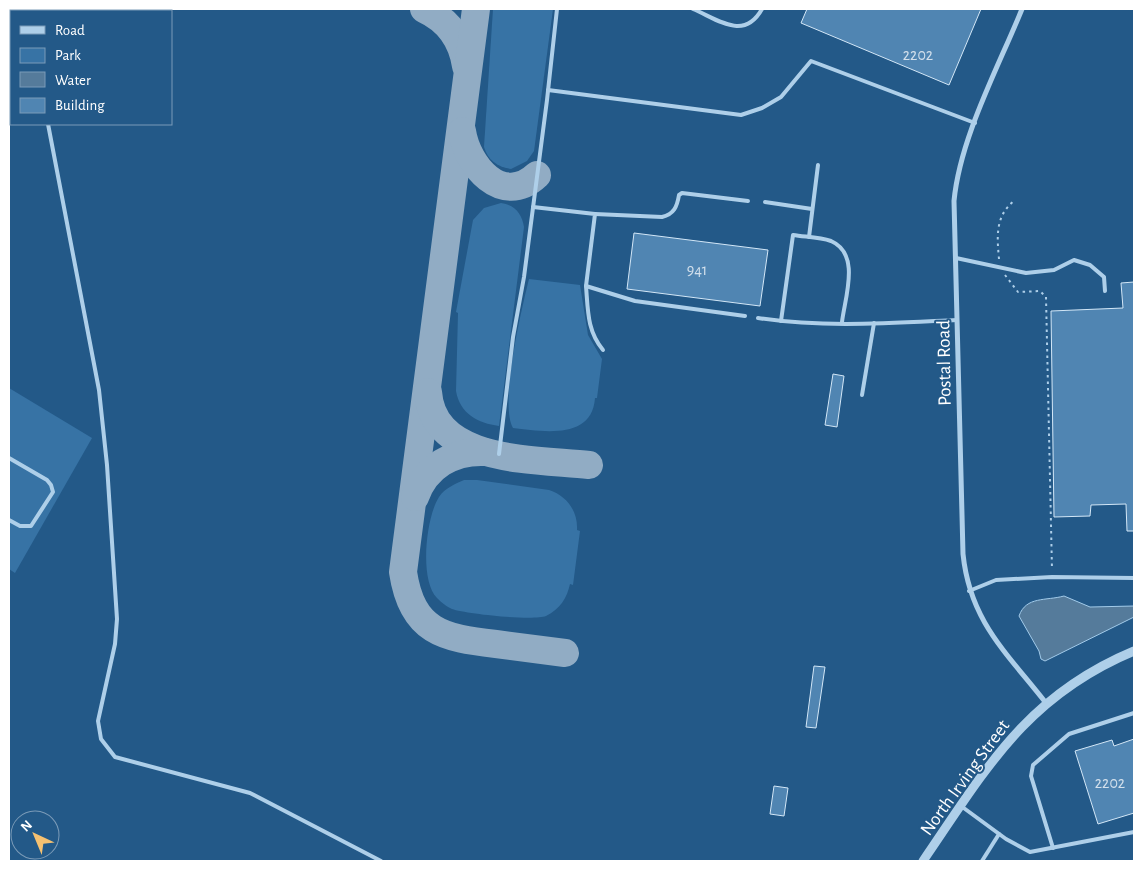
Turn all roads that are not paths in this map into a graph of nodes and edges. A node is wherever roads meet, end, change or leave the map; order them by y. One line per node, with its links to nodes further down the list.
1 (557, 9): 5 (lane)
2 (693, 9): 3 (lane)
3 (762, 9)
4 (1022, 9): 6 (street, Postal Road)
5 (548, 90): 6 (lane); 11 (lane)
6 (975, 123): 15 (street, Postal Road)
7 (48, 125): 38 (lane)
8 (818, 165): 12 (lane)
9 (748, 201): 13 (lane)
10 (765, 202): 12 (lane)
11 (533, 208): 13 (lane); 26 (lane)
12 (812, 209): 14 (lane)
13 (595, 214): 16 (lane)
14 (809, 237): 21 (lane); 22 (lane)
15 (956, 258): 17 (lane); 20 (street, Postal Road)
16 (586, 286): 18 (lane); 24 (lane)
17 (1105, 291)
18 (744, 316)
19 (758, 318): 21 (lane)
20 (957, 320): 23 (lane); 30 (street, Postal Road)
21 (781, 322): 22 (lane)
22 (842, 322): 23 (lane)
23 (874, 323): 25 (lane)
24 (603, 350)
25 (862, 395)
26 (499, 454)
27 (9, 458): 28 (lane)
28 (9, 520)
29 (1134, 578): 30 (lane)
30 (969, 590): 32 (street, Postal Road)
31 (1134, 651): 32 (street, North Irving Street)
32 (1046, 703): 34 (street, North Irving Street)
33 (1134, 713): 37 (lane)
34 (961, 806): 36 (lane); 39 (street, North Irving Street)
35 (1134, 832): 37 (lane)
36 (999, 834): 37 (lane); 40 (lane)
37 (1053, 848)
38 (381, 861)
39 (923, 861)
40 (982, 861)

